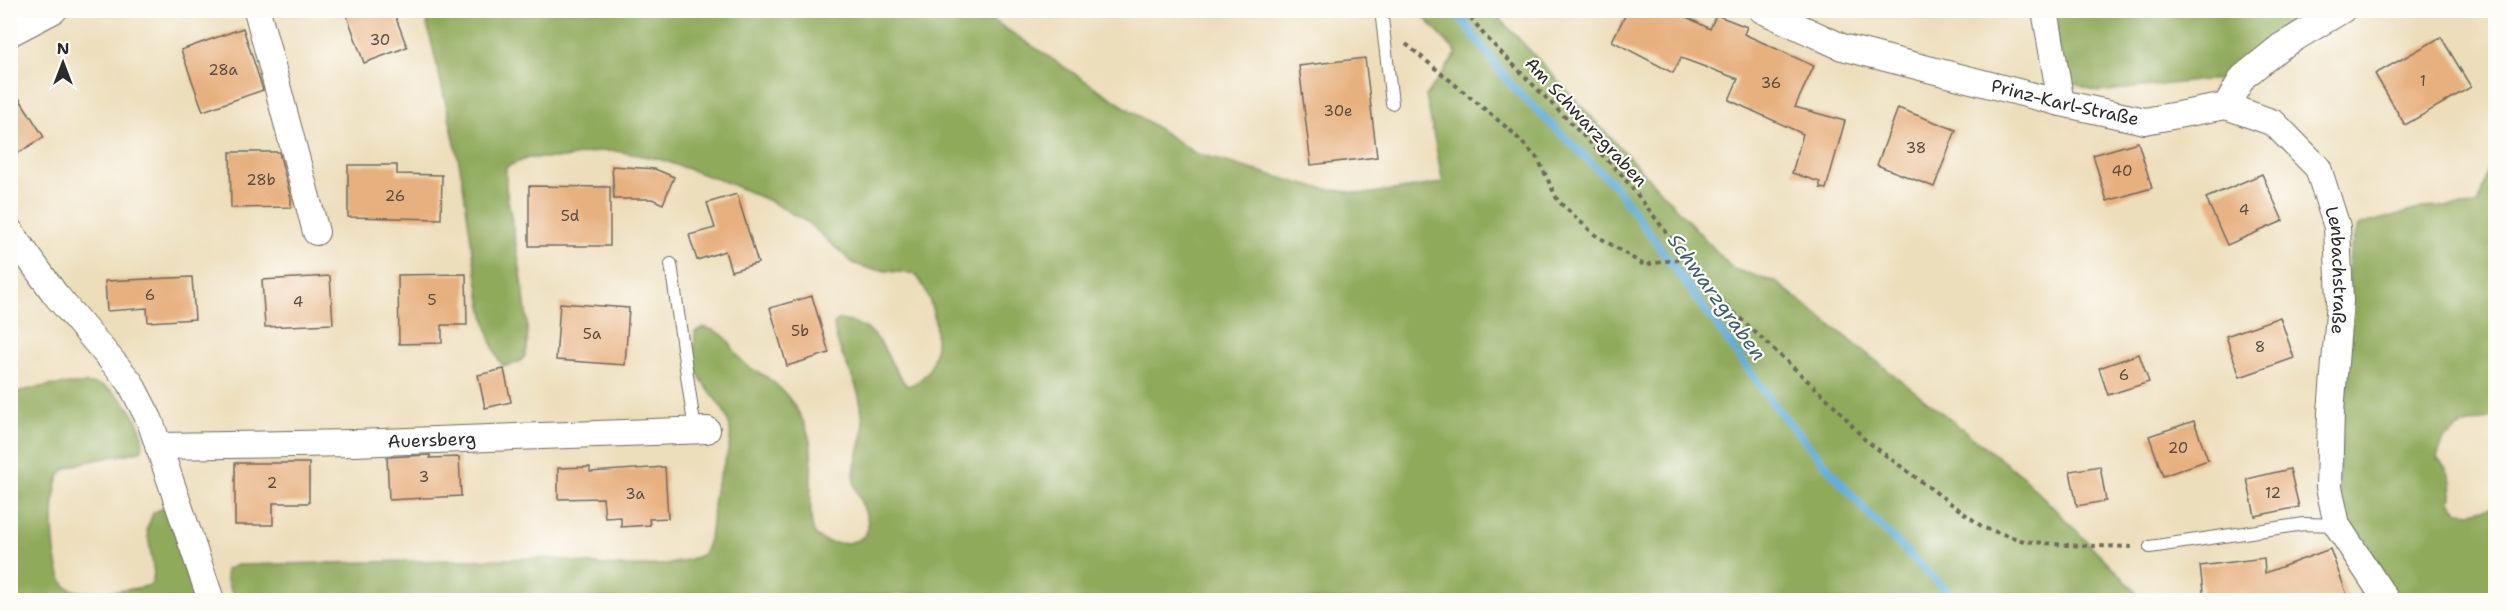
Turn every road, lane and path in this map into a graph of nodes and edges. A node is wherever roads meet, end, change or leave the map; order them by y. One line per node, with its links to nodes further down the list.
1 (54, 10): 9 (street)
2 (257, 10): 14 (street)
3 (1381, 10): 8 (lane)
4 (1465, 10): 15 (path, Am Schwarzgraben)
5 (1762, 10): 11 (street, Prinz-Karl-Straße)
6 (2045, 10): 11 (street)
7 (2342, 10): 12 (street)
8 (1383, 25): 10 (lane); 15 (path)
9 (10, 33)
10 (1392, 103)
11 (2061, 103): 12 (street, Prinz-Karl-Straße)
12 (2226, 106): 19 (street, Lenbachstraße)
13 (10, 231): 18 (street)
14 (316, 232)
15 (1685, 258): 20 (path, Am Schwarzgraben)
16 (671, 264): 17 (lane)
17 (701, 431): 18 (street, Auersberg)
18 (158, 446): 21 (street)
19 (2337, 525): 20 (lane); 22 (street, Lenbachstraße)
20 (2150, 547)
21 (211, 600)
22 (2386, 600)

